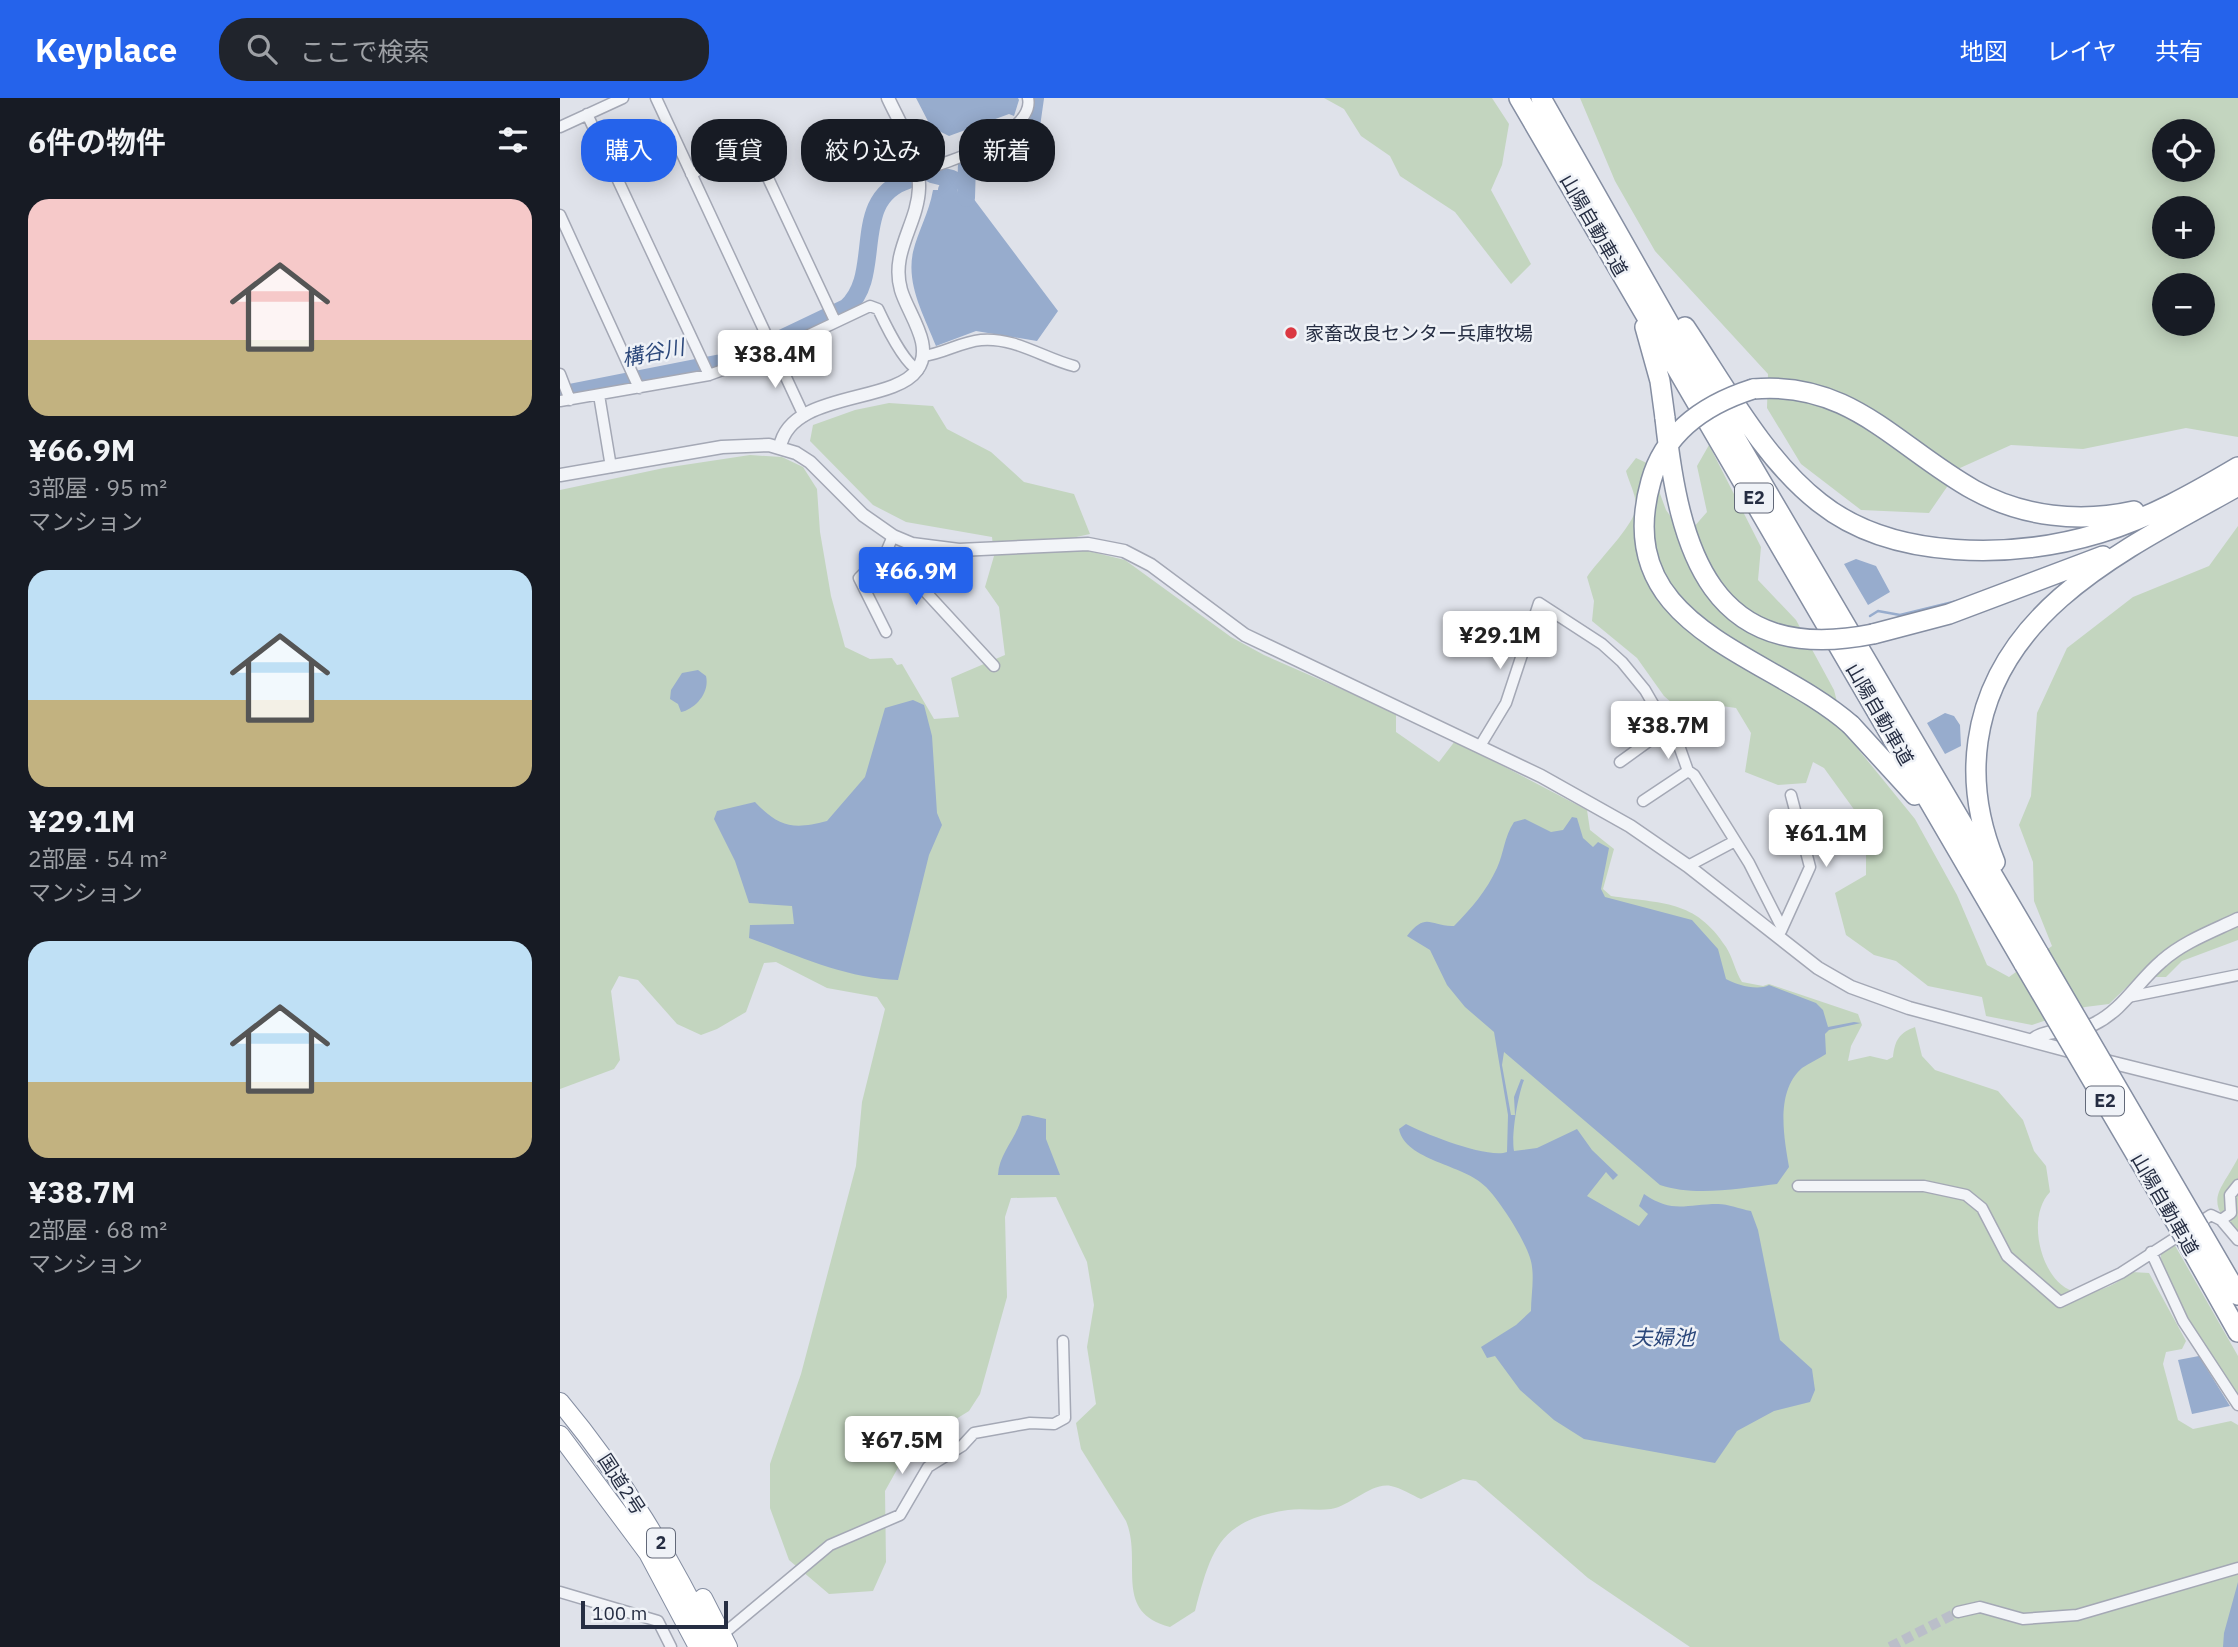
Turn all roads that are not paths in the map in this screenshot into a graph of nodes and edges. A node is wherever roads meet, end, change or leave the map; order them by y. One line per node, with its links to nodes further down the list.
1 (622, 98): 7 (street)
2 (656, 98): 11 (street)
3 (888, 98): 8 (street)
4 (1028, 98): 10 (street)
5 (1519, 98): 17 (highway, 山陽自動車道 / E2)
6 (1541, 98): 15 (highway, 山陽自動車道 / E2)
7 (587, 114): 9 (street); 22 (street)
8 (897, 119)
9 (560, 127)
10 (945, 163)
11 (691, 174)
12 (695, 182): 19 (street)
13 (770, 182): 18 (street)
14 (918, 182): 20 (street)
15 (1597, 195): 34 (highway); 50 (highway, 山陽自動車道 / E2)
16 (560, 215): 25 (street)
17 (1640, 304): 35 (highway, bridge); 48 (highway, 山陽自動車道 / E2)
18 (833, 317): 19 (street); 23 (street)
19 (773, 346): 22 (street); 28 (street)
20 (923, 356): 21 (street); 23 (street)
21 (1074, 366)
22 (707, 370): 25 (street)
23 (918, 370): 28 (street)
24 (560, 374): 27 (street)
25 (638, 383): 26 (street)
26 (598, 395): 27 (street); 30 (street)
27 (567, 397)
28 (804, 416): 29 (street)
29 (780, 447): 30 (street); 36 (street)
30 (611, 467): 32 (street)
31 (2238, 467): 34 (highway)
32 (560, 475)
33 (2238, 486): 35 (highway)
34 (2205, 487): 48 (highway, bridge)
35 (2171, 524): 50 (highway)
36 (893, 536): 37 (street); 41 (street)
37 (887, 550): 38 (street); 39 (street)
38 (886, 632)
39 (994, 666)
40 (1667, 729): 41 (street); 42 (street); 43 (street)
41 (1480, 746): 47 (street)
42 (1620, 762)
43 (1688, 771): 45 (street); 46 (street)
44 (1791, 795): 51 (street)
45 (1643, 801)
46 (1735, 841): 47 (street); 51 (street)
47 (1688, 866): 51 (street)
48 (1987, 899): 52 (highway, 山陽自動車道 / E2)
49 (2238, 919): 54 (street)
50 (2022, 927): 52 (highway, 山陽自動車道 / E2)
51 (1781, 933): 55 (street)
52 (2031, 959): 60 (highway, 山陽自動車道 / E2, bridge)
53 (2238, 975): 54 (street)
54 (2128, 997): 55 (street)
55 (2033, 1040): 56 (street)
56 (2238, 1094)
57 (2238, 1185): 59 (street)
58 (1798, 1186): 62 (street)
59 (2221, 1220): 61 (street); 62 (street)
60 (2192, 1233): 63 (highway, 山陽自動車道 / E2); 64 (highway, 山陽自動車道 / E2)
61 (2238, 1240)
62 (2151, 1252): 67 (street)
63 (2238, 1295)
64 (2238, 1332)
65 (1063, 1341): 73 (street)
66 (560, 1402): 73 (highway, 国道2号)
67 (2238, 1405)
68 (560, 1435): 69 (highway, 国道2号 / 2)
69 (604, 1490): 75 (highway); 76 (highway, 国道2号 / 2)
70 (2238, 1568): 72 (street)
71 (560, 1592): 74 (street)
72 (1958, 1612)
73 (721, 1643)
74 (671, 1647)
75 (687, 1647)
76 (698, 1647)

